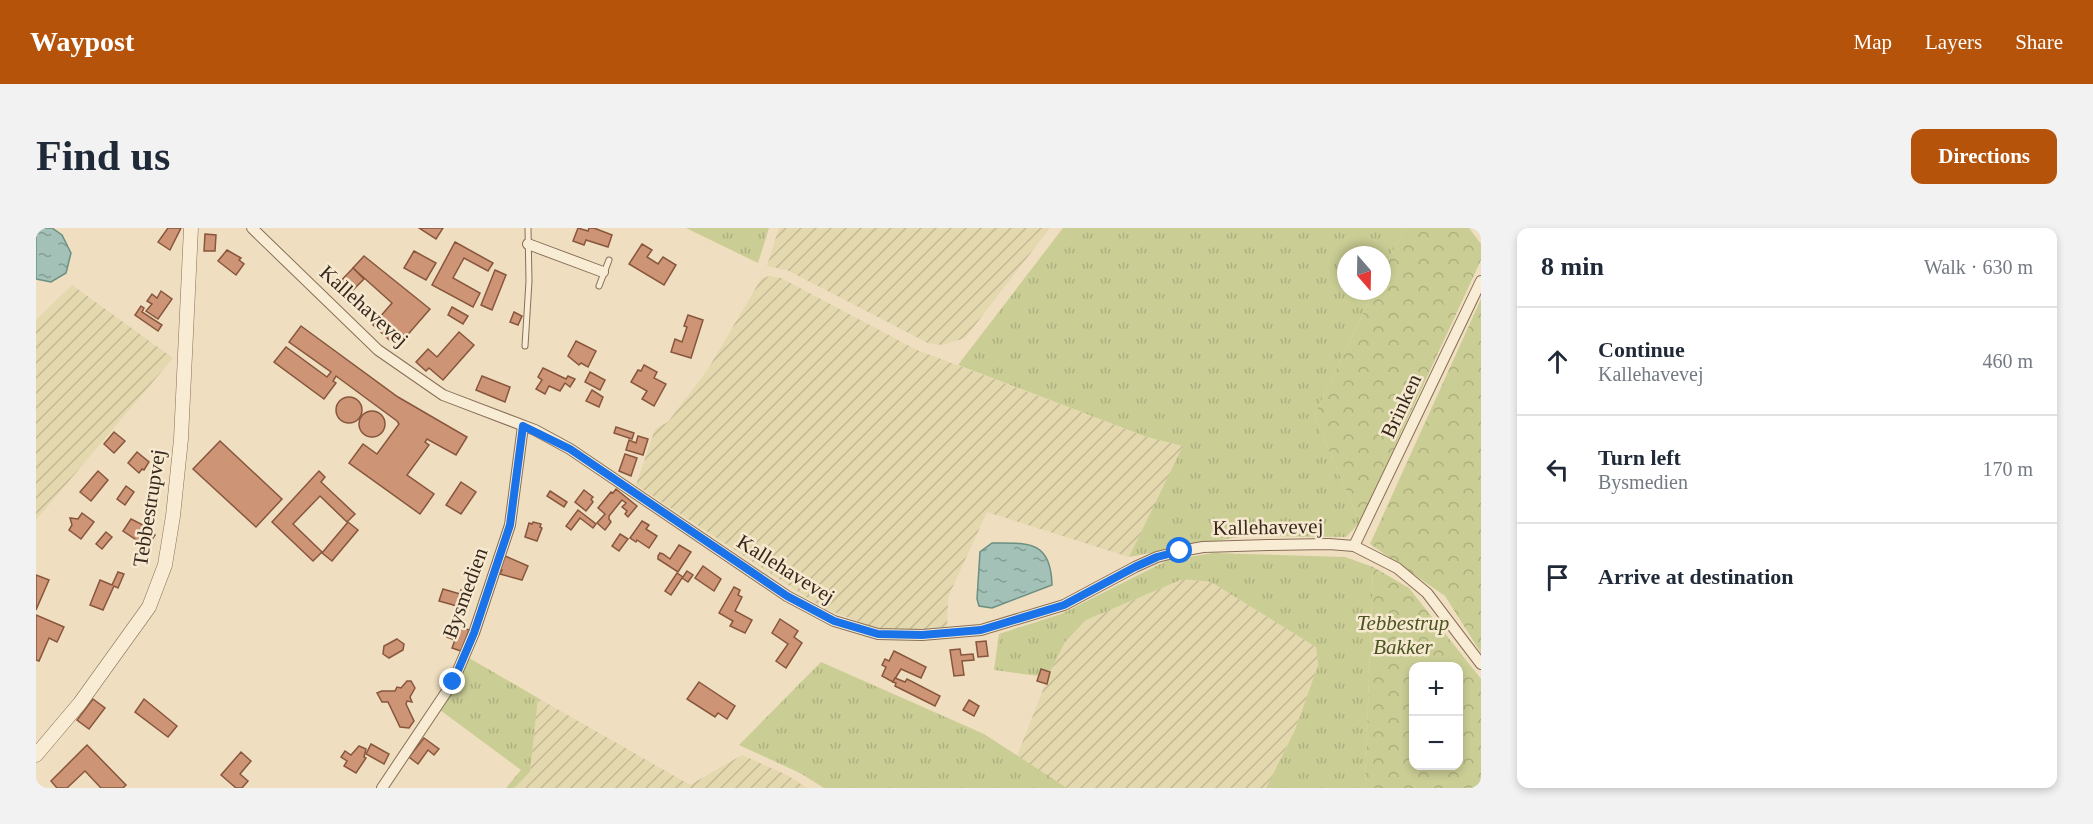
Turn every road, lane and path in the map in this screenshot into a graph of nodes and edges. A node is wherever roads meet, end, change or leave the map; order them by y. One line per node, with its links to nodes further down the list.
1 (191, 228): 13 (street, Tebbestrupvej)
2 (252, 228): 10 (street, Kallehavevej)
3 (528, 228): 4 (lane)
4 (528, 244): 6 (street); 9 (lane)
5 (609, 260): 6 (lane)
6 (603, 272): 8 (lane)
7 (1481, 281): 11 (street, Brinken)
8 (599, 286)
9 (525, 346)
10 (523, 426): 11 (street, Kallehavevej); 14 (street, Bysmedien)
11 (1354, 546): 12 (street, Kallehavevej)
12 (1481, 664)
13 (36, 755)
14 (382, 788)

